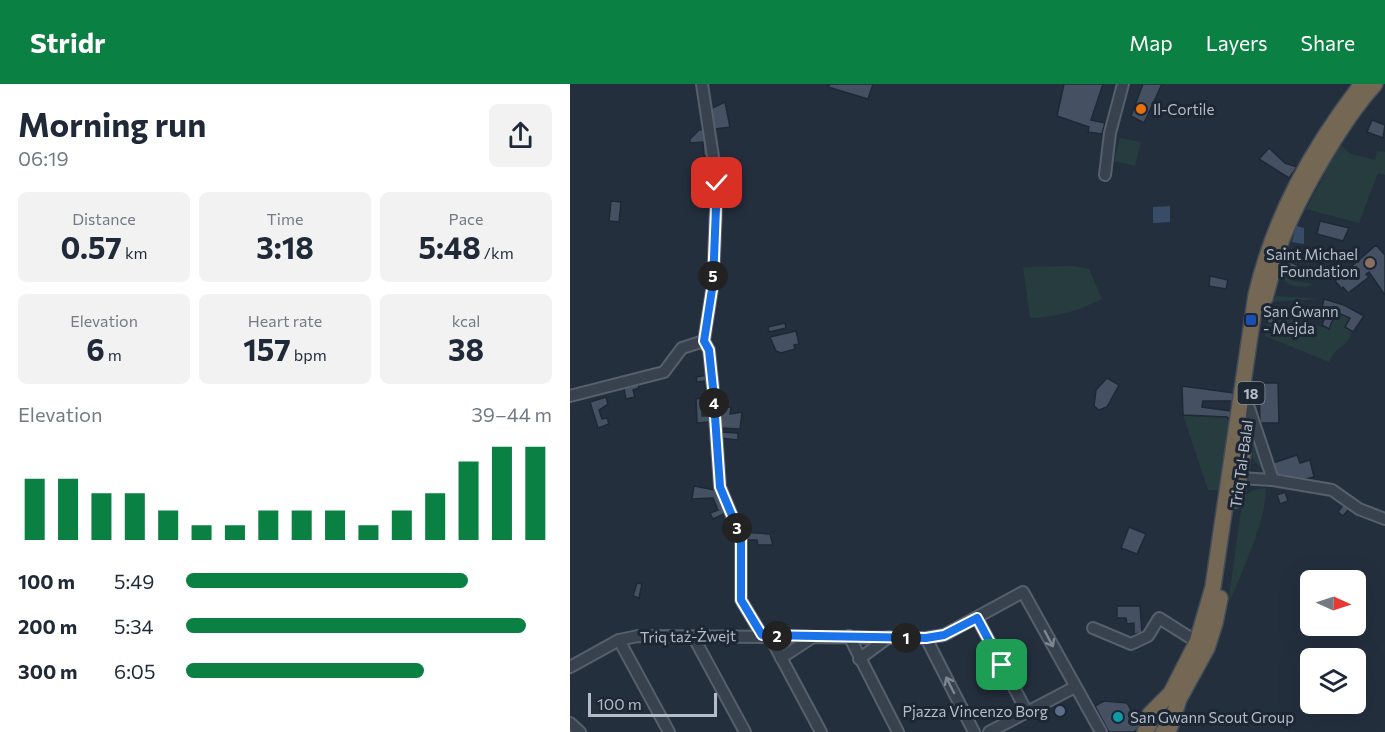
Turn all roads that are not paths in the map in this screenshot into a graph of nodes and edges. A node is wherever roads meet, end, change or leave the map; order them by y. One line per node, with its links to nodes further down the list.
1 (702, 84): 6 (street)
2 (1123, 84): 5 (street)
3 (1362, 84): 21 (highway, Triq Tal-Balal / 18)
4 (1375, 84): 8 (highway, Triq Tal-Balal / 18)
5 (1105, 175)
6 (704, 341): 7 (street); 14 (street)
7 (570, 396)
8 (1249, 408): 9 (highway, Triq Tal-Balal / 18); 10 (street)
9 (1240, 478): 10 (street); 28 (highway, Triq Tal-Balal / 18)
10 (1273, 480): 11 (street)
11 (1385, 519)
12 (977, 618): 19 (street, Triq taż-Żwejt); 25 (street, Triq taż-Żwejt, one-way to 25); 26 (street)
13 (1093, 628): 21 (street)
14 (766, 635): 15 (street, Triq taż-Żwejt); 18 (street, Triq taż-Żwejt); 22 (street)
15 (813, 636): 16 (street, Triq taż-Żwejt); 22 (street)
16 (849, 636): 17 (street, Triq taż-Żwejt); 23 (street)
17 (889, 637): 19 (street, Triq taż-Żwejt); 23 (street)
18 (694, 638): 20 (street, Triq taż-Żwejt); 31 (street)
19 (926, 638): 34 (street, one-way to 19)
20 (619, 640): 24 (street, Triq taż-Żwejt); 30 (street)
21 (1197, 642): 28 (highway, Triq Tal-Balal / 18)
22 (781, 658): 32 (street)
23 (859, 659): 33 (street)
24 (570, 667)
25 (1075, 687): 26 (street); 36 (street)
26 (1027, 712): 35 (street)
27 (570, 723): 29 (street)
28 (1161, 728)
29 (580, 732)
30 (669, 732)
31 (745, 732)
32 (821, 732)
33 (898, 732)
34 (974, 732)
35 (989, 732)
36 (1101, 732)

